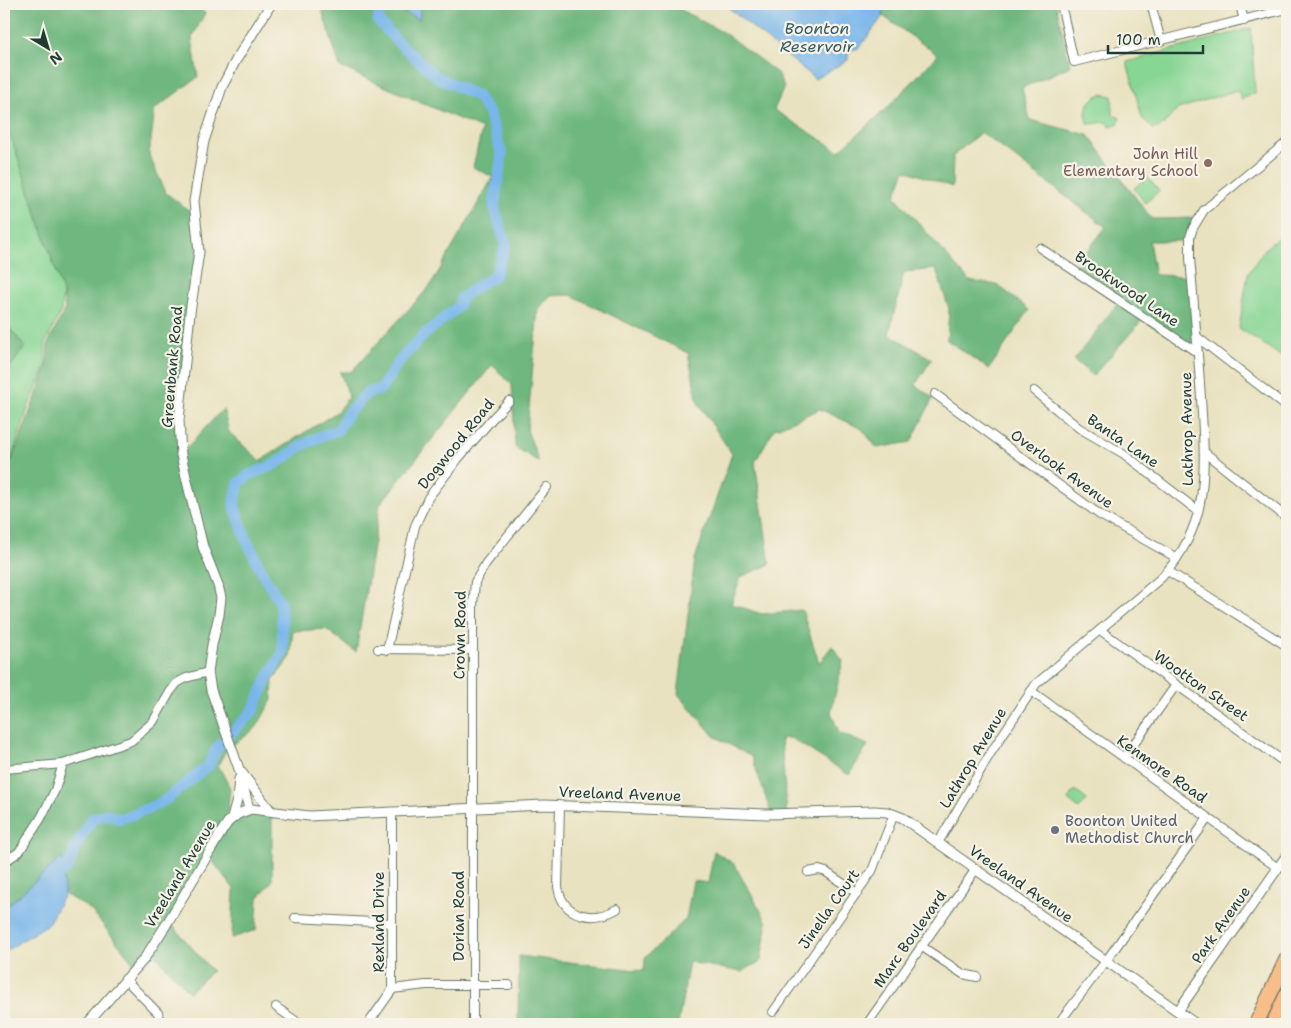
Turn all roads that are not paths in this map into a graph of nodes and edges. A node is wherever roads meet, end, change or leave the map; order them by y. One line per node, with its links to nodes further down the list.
1 (271, 4): 27 (street, Greenbank Road)
2 (1062, 4): 7 (street)
3 (1151, 4): 7 (street)
4 (1240, 4): 6 (street)
5 (1287, 9): 6 (street)
6 (1244, 21): 7 (street)
7 (1161, 41)
8 (1287, 142): 10 (street, Lathrop Avenue)
9 (1040, 248): 11 (street, Brookwood Lane)
10 (1198, 337): 11 (street, Lathrop Avenue); 15 (street)
11 (1198, 353): 16 (street, Lathrop Avenue)
12 (1034, 391): 18 (street, Banta Lane)
13 (935, 394): 20 (street, Overlook Avenue)
14 (509, 401): 25 (street, Dogwood Road)
15 (1287, 407)
16 (1204, 452): 18 (street, Lathrop Avenue); 19 (street)
17 (547, 487): 26 (street, Crown Road)
18 (1198, 511): 20 (street, Lathrop Avenue)
19 (1287, 518)
20 (1178, 558): 21 (street, Lathrop Avenue)
21 (1168, 571): 22 (street, Lathrop Avenue); 23 (street)
22 (1100, 630): 28 (street, Wootton Street); 29 (street, Lathrop Avenue)
23 (1287, 646)
24 (378, 650): 25 (street)
25 (387, 650): 26 (street)
26 (473, 650): 36 (street, Crown Road)
27 (208, 672): 31 (street); 34 (street, Greenbank Road)
28 (1176, 685): 30 (street); 32 (street, Wootton Street)
29 (1031, 691): 30 (street, Kenmore Road); 43 (street, Lathrop Avenue)
30 (1124, 758): 41 (street, Kenmore Road)
31 (63, 764): 33 (street); 45 (street)
32 (1287, 764)
33 (4, 769)
34 (239, 769): 37 (street, Greenbank Road); 38 (street, Greenbank Road); 42 (street, Greenbank Road)
35 (560, 806): 36 (street, Vreeland Avenue); 40 (street, Vreeland Avenue); 50 (street)
36 (474, 808): 39 (street, Vreeland Avenue); 58 (street, Dorian Road)
37 (249, 809): 38 (street, Vreeland Avenue); 42 (street, Vreeland Avenue)
38 (270, 810): 39 (street, Vreeland Avenue)
39 (392, 812): 52 (street, Rexland Drive)
40 (894, 814): 43 (street, Vreeland Avenue); 49 (street, Jinella Court)
41 (1208, 818): 46 (street, Kenmore Road); 55 (street)
42 (231, 820): 57 (street, Vreeland Avenue)
43 (938, 843): 47 (street, Vreeland Avenue)
44 (1287, 855): 46 (street, Park Avenue)
45 (4, 862)
46 (1278, 868): 63 (street, Park Avenue)
47 (976, 869): 53 (street, Marc Boulevard); 55 (street, Vreeland Avenue)
48 (808, 872): 49 (street)
49 (857, 893): 64 (street, Jinella Court)
50 (617, 909)
51 (295, 918): 52 (street)
52 (392, 923): 60 (street, Rexland Drive)
53 (922, 946): 56 (street); 70 (street, Marc Boulevard)
54 (1287, 958): 73 (highway)
55 (1106, 961): 63 (street, Vreeland Avenue); 71 (street)
56 (977, 977)
57 (125, 979): 65 (street, Vreeland Avenue); 66 (street)
58 (473, 985): 59 (street); 60 (street); 69 (street, Dorian Road)
59 (509, 985)
60 (392, 989): 68 (street, Rexland Drive)
61 (1287, 994): 74 (highway)
62 (276, 1007): 67 (street)
63 (1178, 1011): 72 (street, Vreeland Avenue)
64 (773, 1012)
65 (87, 1024)
66 (161, 1024)
67 (300, 1024)
68 (368, 1024)
69 (473, 1024)
70 (867, 1024)
71 (1058, 1024)
72 (1196, 1024)
73 (1256, 1024)
74 (1273, 1024)

